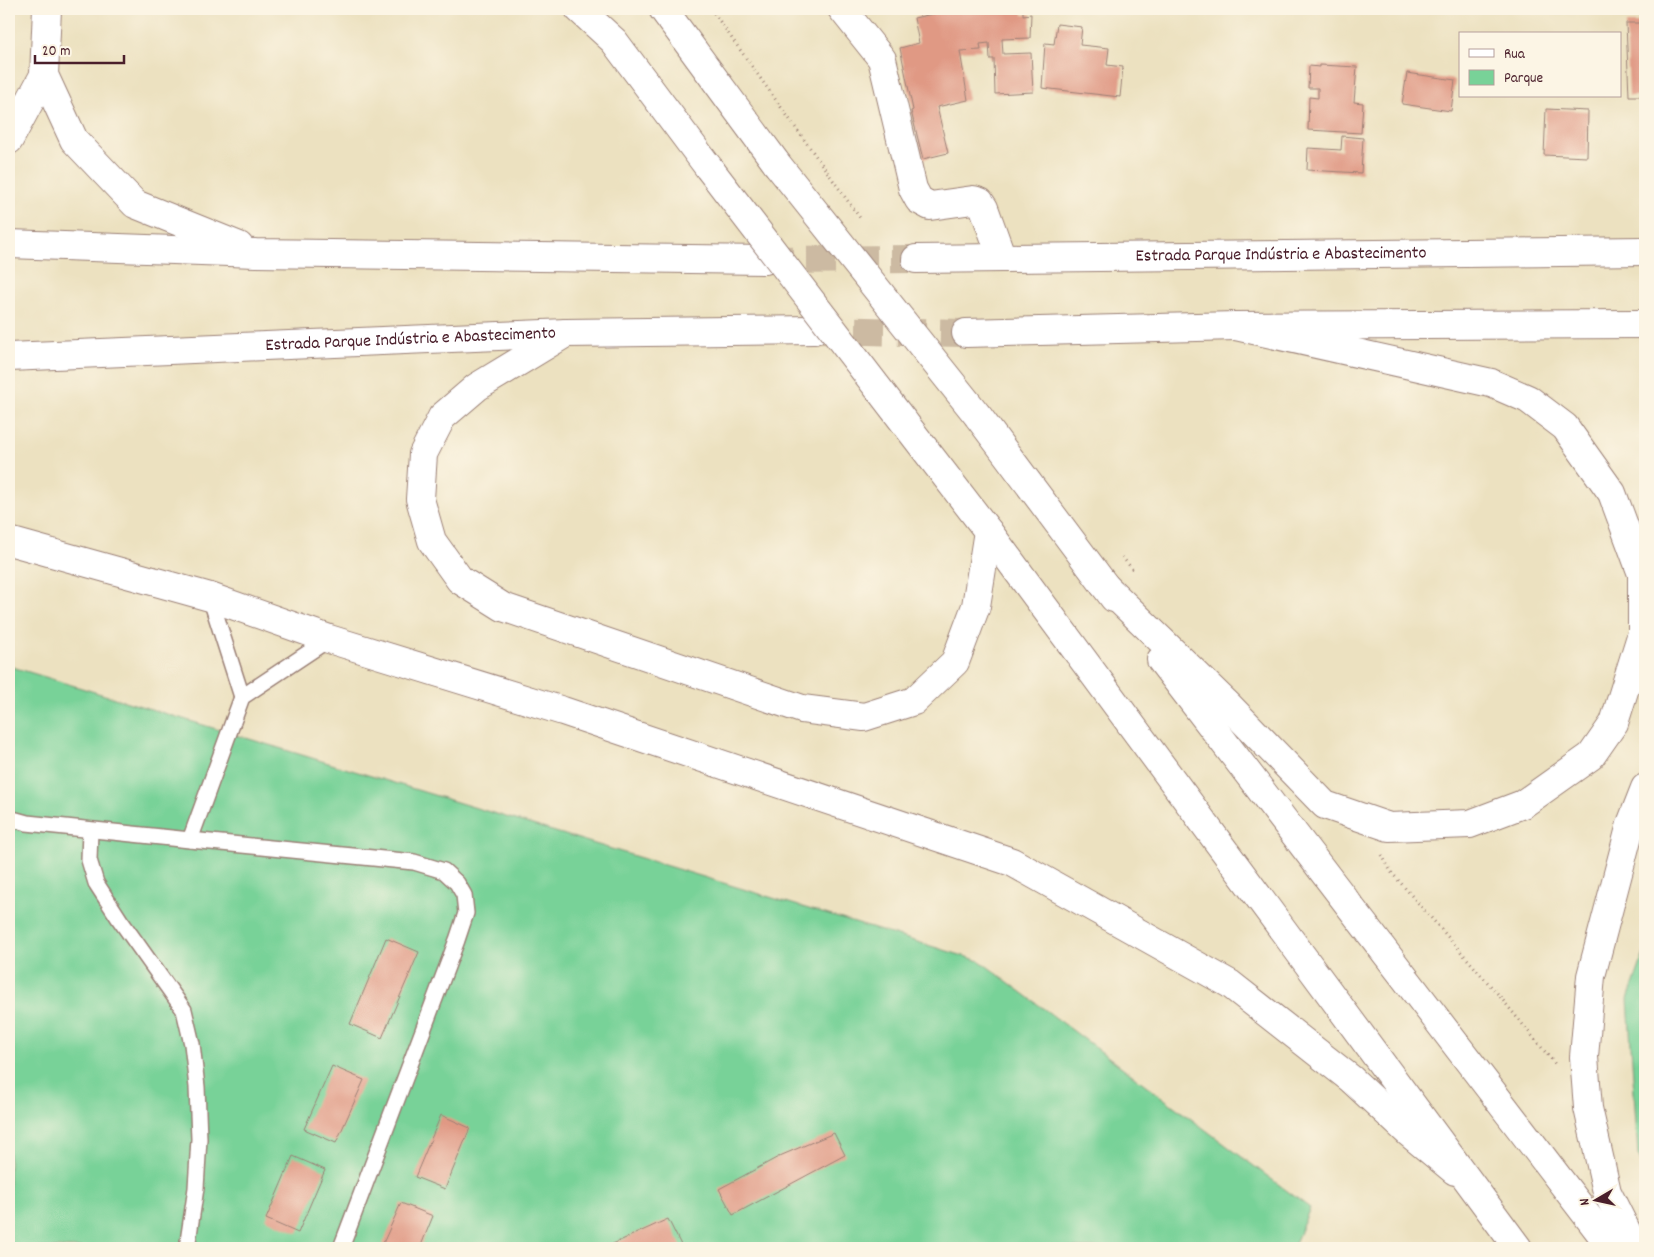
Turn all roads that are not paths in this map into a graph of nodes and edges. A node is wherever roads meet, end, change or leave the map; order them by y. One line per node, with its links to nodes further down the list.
1 (47, 9): 5 (main road)
2 (579, 9): 19 (main road, bridge)
3 (663, 9): 21 (main road, bridge)
4 (842, 9): 10 (main road)
5 (44, 75): 6 (main road); 9 (main road)
6 (9, 140)
7 (9, 244): 9 (main road)
8 (1645, 251): 10 (main road, Estrada Parque Indústria e Abastecimento)
9 (256, 253): 12 (main road)
10 (1002, 258): 11 (main road, Estrada Parque Indústria e Abastecimento)
11 (916, 259)
12 (765, 260)
13 (1645, 324): 14 (main road)
14 (1236, 326): 17 (main road); 21 (main road)
15 (814, 330): 16 (main road, Estrada Parque Indústria e Abastecimento)
16 (566, 333): 18 (main road, Estrada Parque Indústria e Abastecimento); 19 (main road)
17 (966, 333)
18 (9, 357)
19 (988, 531): 29 (main road)
20 (9, 541): 22 (main road)
21 (1104, 585): 33 (main road)
22 (210, 597): 23 (main road); 24 (lane)
23 (329, 639): 24 (lane); 29 (main road)
24 (242, 698): 28 (lane)
25 (1645, 788): 34 (main road)
26 (9, 818): 27 (lane)
27 (90, 830): 28 (lane); 30 (lane)
28 (190, 840): 31 (lane)
29 (1467, 1180): 32 (main road)
30 (187, 1248)
31 (341, 1248)
32 (1518, 1248)
33 (1612, 1248)
34 (1635, 1248)

